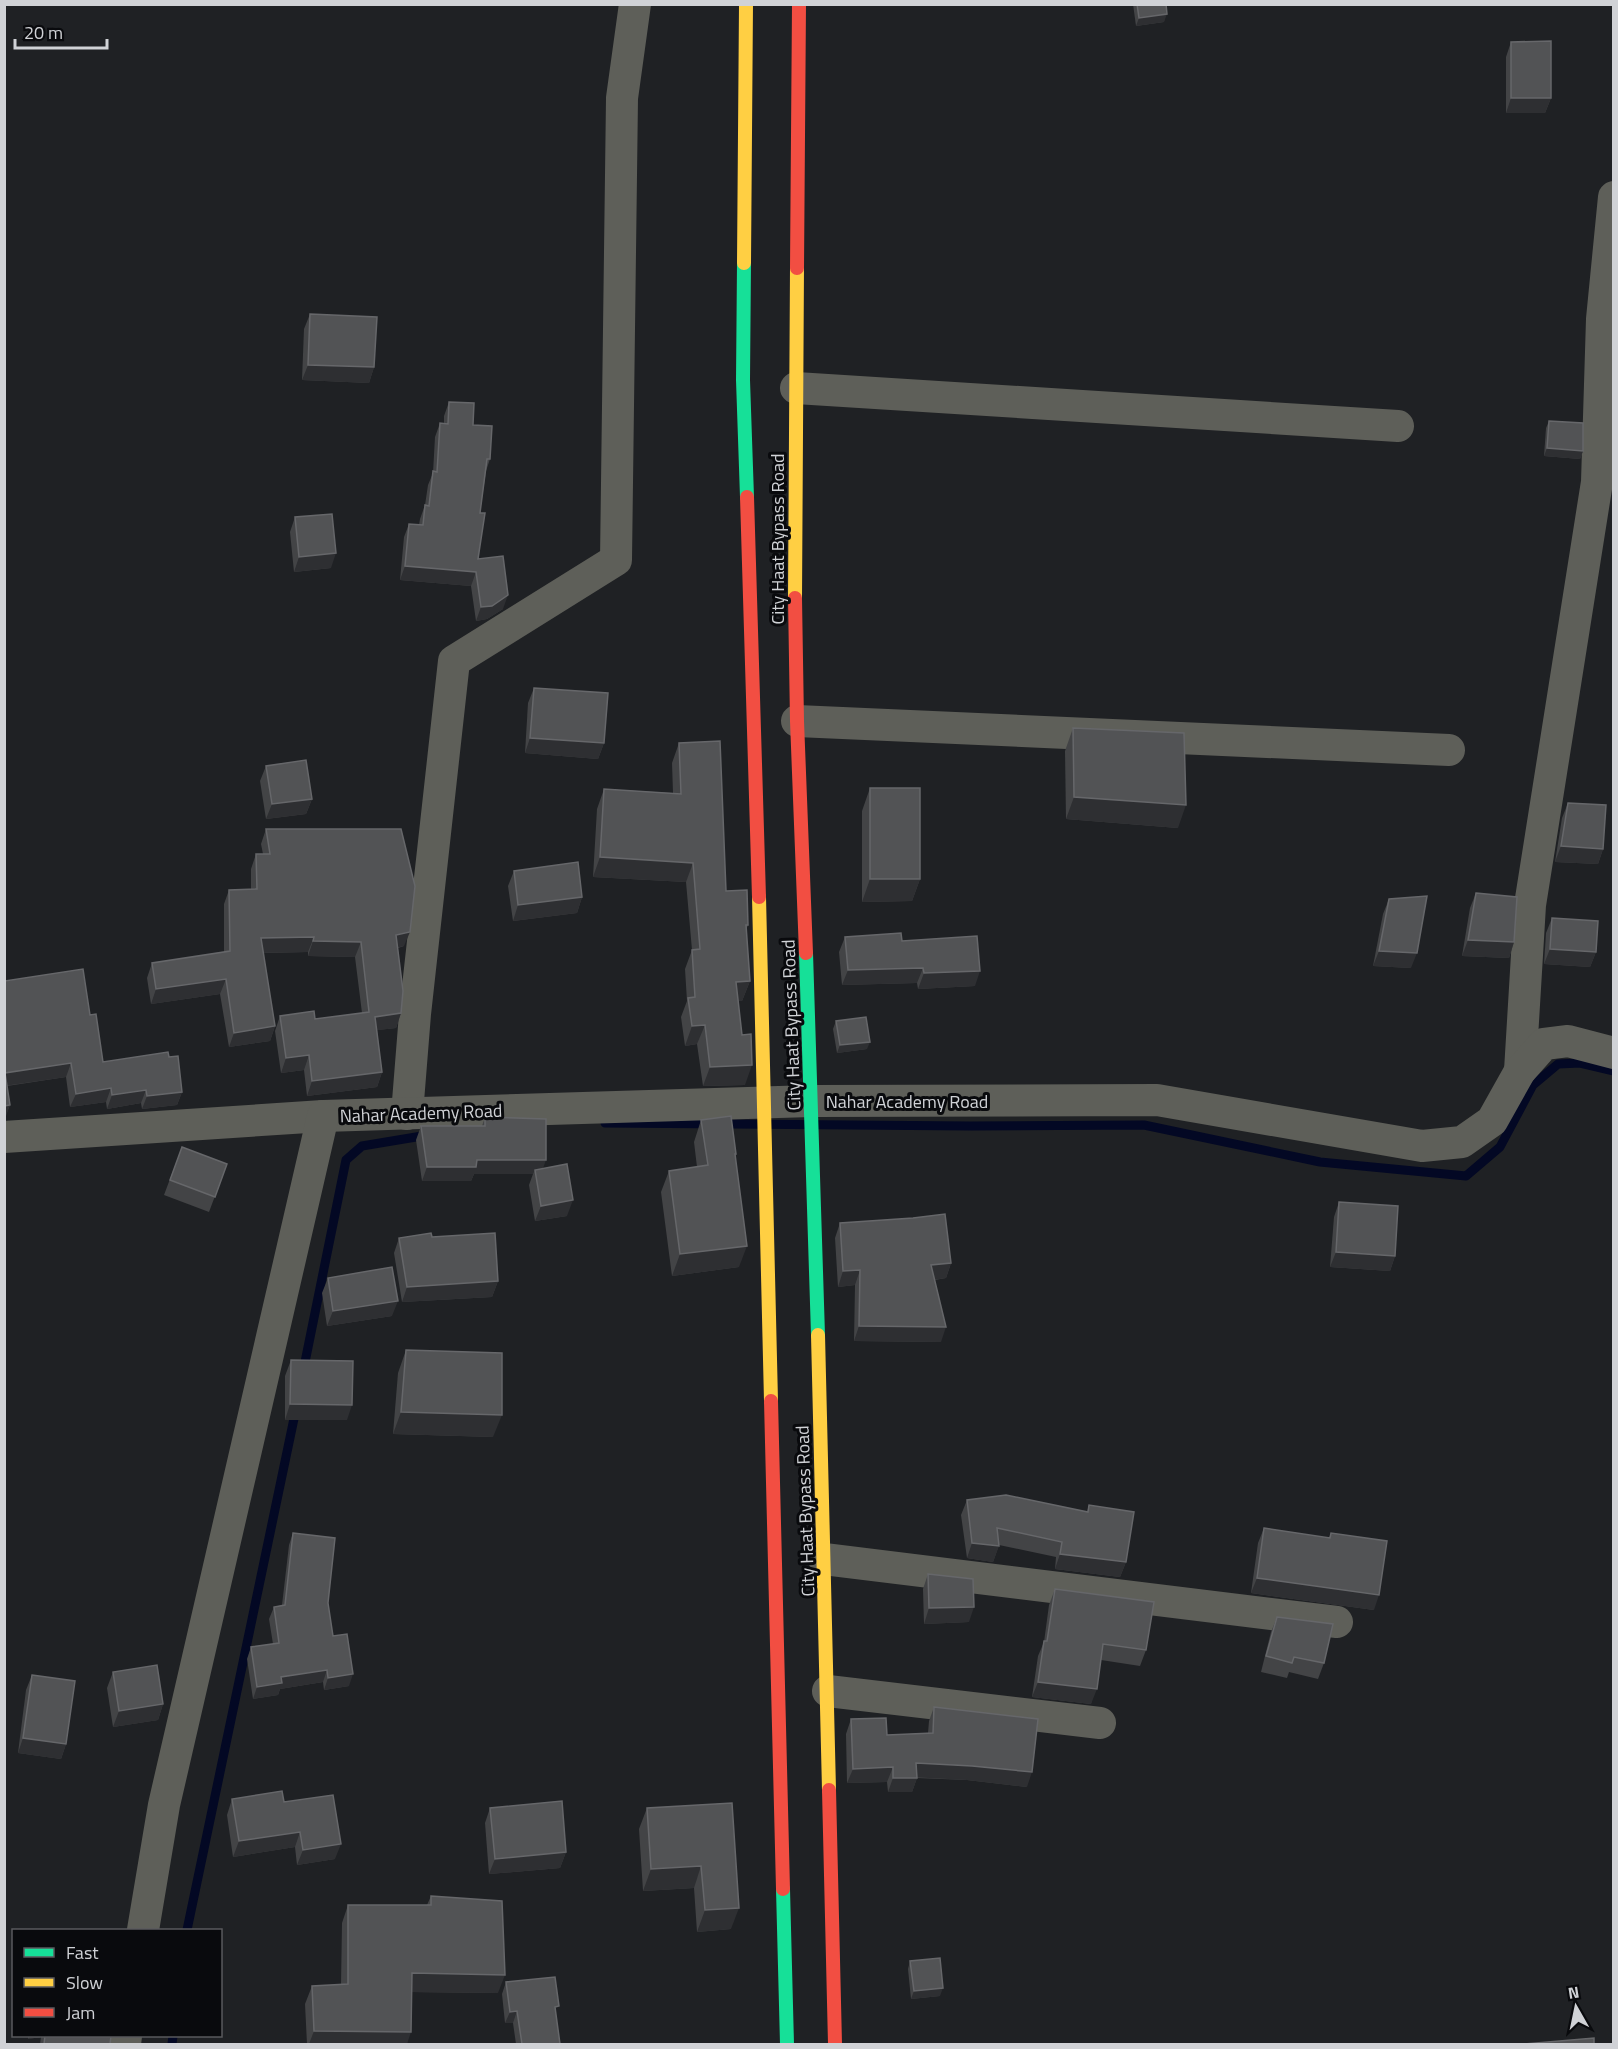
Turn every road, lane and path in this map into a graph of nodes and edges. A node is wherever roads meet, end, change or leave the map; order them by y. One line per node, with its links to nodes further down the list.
1 (634, 4): 13 (street)
2 (746, 4): 12 (main road, City Haat Bypass Road)
3 (798, 4): 5 (main road, City Haat Bypass Road)
4 (1614, 197): 10 (street)
5 (796, 388): 6 (street); 7 (main road, City Haat Bypass Road)
6 (1398, 426)
7 (797, 720): 8 (street); 11 (main road, City Haat Bypass Road)
8 (1449, 750)
9 (1614, 1053): 10 (street, Nahar Academy Road)
10 (1520, 1071): 11 (street, Nahar Academy Road)
11 (812, 1101): 12 (street, Nahar Academy Road); 16 (main road, City Haat Bypass Road)
12 (764, 1104): 13 (street, Nahar Academy Road); 21 (main road, City Haat Bypass Road)
13 (407, 1114): 14 (street, Nahar Academy Road)
14 (323, 1116): 15 (street, Nahar Academy Road); 20 (street)
15 (4, 1137)
16 (824, 1559): 17 (street); 18 (main road, City Haat Bypass Road)
17 (1337, 1622)
18 (828, 1691): 19 (street); 22 (main road, City Haat Bypass Road)
19 (1100, 1723)
20 (143, 1929)
21 (787, 2044)
22 (835, 2044)

